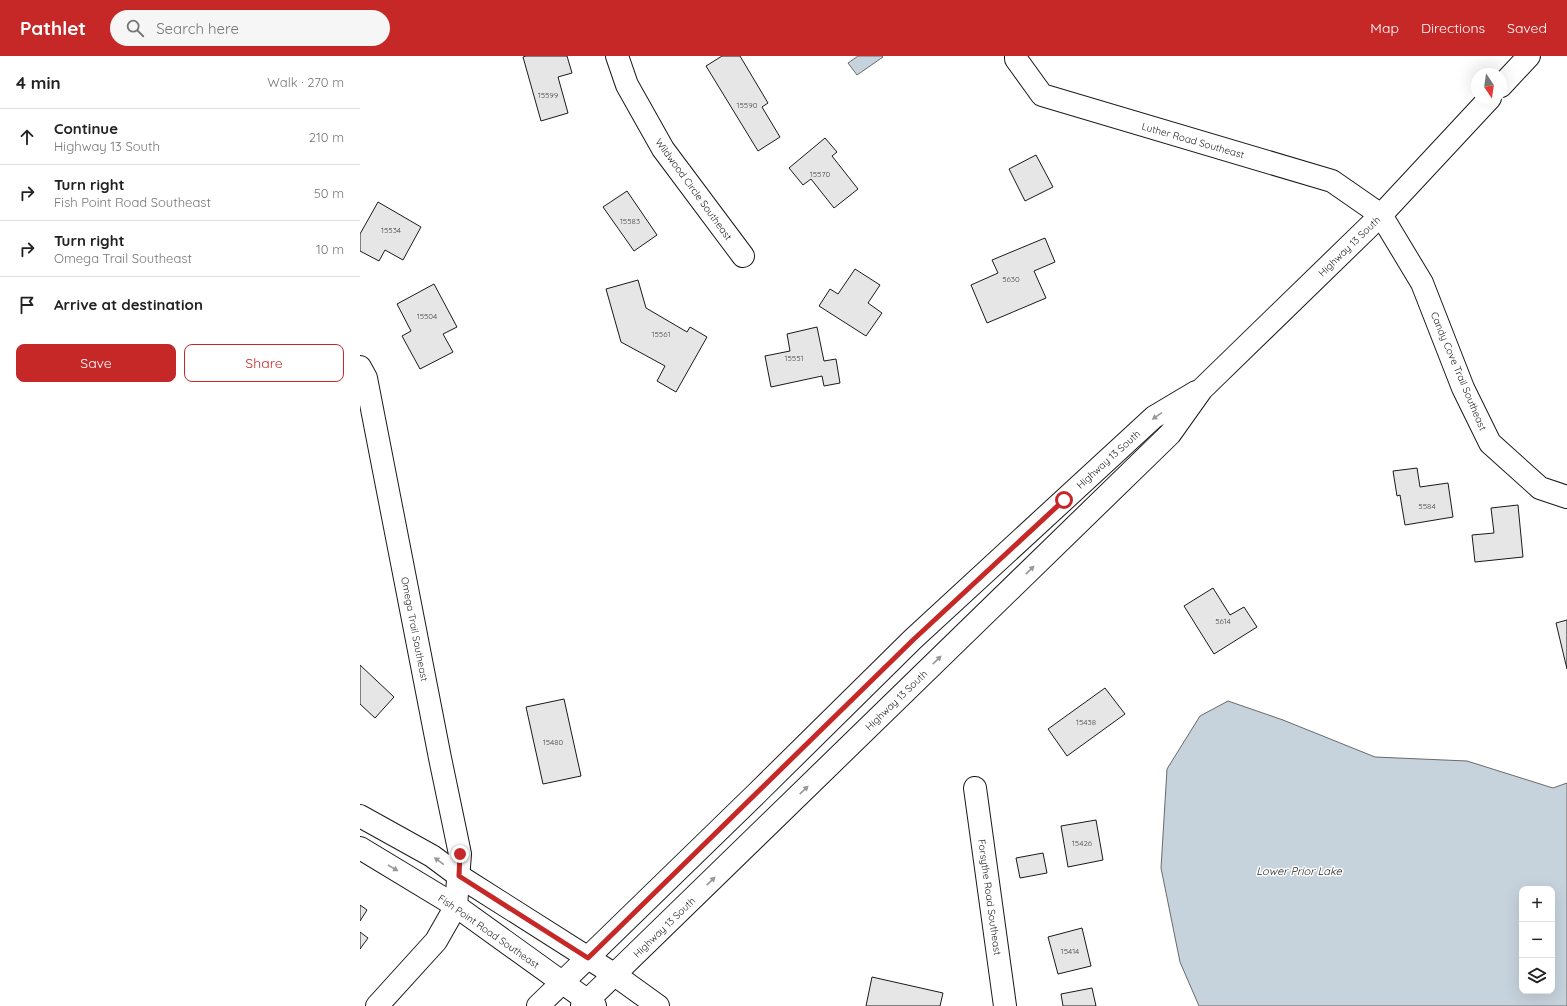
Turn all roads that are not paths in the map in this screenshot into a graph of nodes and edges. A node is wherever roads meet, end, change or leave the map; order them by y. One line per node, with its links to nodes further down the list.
1 (617, 56): 7 (street, Wildwood Circle Southeast)
2 (1016, 56): 6 (street, Luther Road Southeast)
3 (1529, 56): 4 (street)
4 (1507, 80)
5 (1484, 104): 6 (street, Highway 13 South)
6 (1381, 215): 9 (street, Highway 13 South); 10 (street, Candy Cove Trail Southeast)
7 (743, 256)
8 (360, 367): 14 (street, Omega Trail Southeast)
9 (1202, 389): 15 (street, Highway 13 South, one-way to 15); 16 (street, Highway 13 South, one-way to 9)
10 (1567, 497)
11 (975, 788): 22 (street, Forsythe Road Southeast)
12 (360, 816): 14 (street, Fish Point Road Southeast, one-way to 12)
13 (360, 848): 14 (street, Fish Point Road Southeast, one-way to 14)
14 (458, 891): 15 (street, Fish Point Road Southeast); 17 (street, Fish Point Road Southeast); 19 (street)
15 (588, 958): 16 (street, Fish Point Road Southeast); 17 (street, Highway 13 South)
16 (615, 975): 18 (street, Highway 13 South); 21 (street, Fish Point Road Southeast)
17 (562, 983): 18 (street, Fish Point Road Southeast); 20 (street, Highway 13 South)
18 (588, 1004)
19 (377, 1006)
20 (538, 1006)
21 (658, 1006)
22 (1005, 1006)

